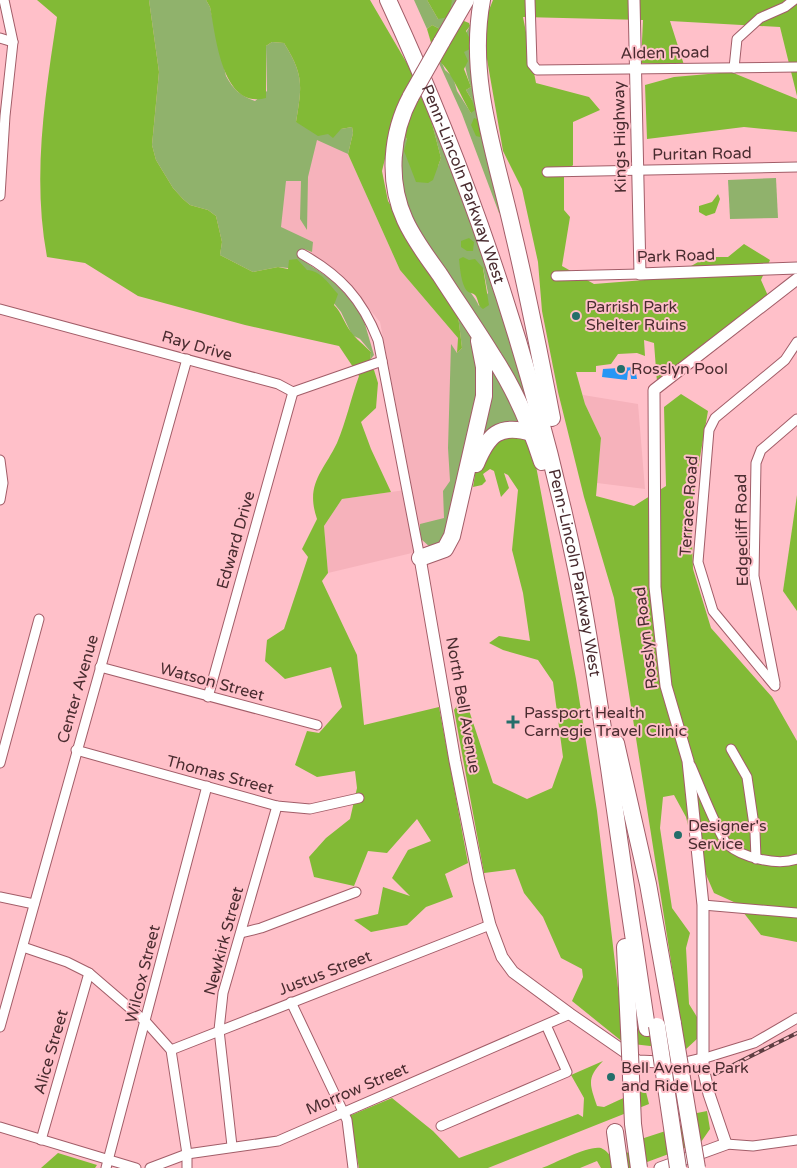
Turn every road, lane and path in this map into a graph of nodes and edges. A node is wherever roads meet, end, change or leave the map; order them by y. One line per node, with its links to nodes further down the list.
1 (4, 0): 12 (street)
2 (388, 0): 38 (highway, Penn-Lincoln Parkway West)
3 (400, 0): 31 (highway, Penn-Lincoln Parkway West)
4 (466, 0): 9 (highway)
5 (482, 0): 10 (highway)
6 (530, 0): 14 (street, Alden Road)
7 (634, 0): 14 (street, Kings Highway)
8 (794, 0): 15 (street)
9 (458, 14): 10 (highway); 26 (highway, bridge)
10 (478, 22): 31 (highway)
11 (0, 38): 12 (street)
12 (13, 42): 19 (street)
13 (797, 67): 15 (street, Alden Road)
14 (635, 68): 15 (street, Alden Road); 17 (street, Kings Highway)
15 (734, 68)
16 (797, 167): 17 (street, Puritan Road)
17 (637, 170): 18 (street, Puritan Road); 22 (street, Kings Highway)
18 (547, 172)
19 (0, 196)
20 (302, 254): 29 (street, North Bell Avenue)
21 (797, 268): 22 (street, Park Road)
22 (640, 274): 23 (street, Park Road)
23 (556, 276)
24 (797, 279): 45 (street, Rosslyn Road)
25 (0, 309): 28 (street, Ray Drive)
26 (475, 329): 33 (highway); 36 (highway)
27 (797, 342): 40 (street, Terrace Road)
28 (187, 359): 30 (street, Ray Drive); 39 (street, Center Avenue)
29 (382, 361): 30 (street); 36 (street, North Bell Avenue)
30 (293, 392): 41 (street, Edward Drive)
31 (552, 418): 67 (highway, Penn-Lincoln Parkway West)
32 (797, 419): 40 (street, Edgecliff Road)
33 (532, 433): 36 (highway); 38 (highway)
34 (0, 460): 35 (street)
35 (0, 500)
36 (420, 558): 58 (street, North Bell Avenue)
37 (39, 619): 46 (street)
38 (587, 627): 50 (highway, Penn-Lincoln Parkway West)
39 (100, 667): 41 (street, Watson Street); 44 (street, Center Avenue)
40 (775, 686)
41 (208, 697): 42 (street, Watson Street)
42 (317, 725)
43 (731, 749): 51 (street)
44 (76, 750): 47 (street, Thomas Street); 55 (street, Center Avenue)
45 (688, 761): 51 (street); 56 (street, Rosslyn Road)
46 (0, 763)
47 (207, 786): 49 (street, Thomas Street); 65 (street, Wilcox Street)
48 (359, 798): 49 (street, Thomas Street)
49 (277, 806): 59 (street, Newkirk Street)
50 (619, 837): 67 (highway, Penn-Lincoln Parkway West); 87 (highway, bridge)
51 (756, 859): 52 (street)
52 (797, 859)
53 (356, 892): 59 (street)
54 (0, 897): 55 (street)
55 (34, 904): 60 (street, Center Avenue)
56 (703, 905): 57 (street); 71 (street, Rosslyn Road)
57 (797, 913)
58 (490, 925): 62 (street, Justus Street); 63 (street, North Bell Avenue)
59 (241, 933): 69 (street, Newkirk Street)
60 (23, 947): 61 (street); 68 (street, Center Avenue)
61 (88, 973): 65 (street); 76 (street, Alice Street)
62 (291, 1002): 69 (street, Justus Street); 72 (street)
63 (570, 1014): 66 (street, Morrow Street); 71 (street, North Bell Avenue)
64 (797, 1018): 71 (street)
65 (146, 1022): 70 (street); 81 (street, Wilcox Street)
66 (546, 1025): 72 (street, Morrow Street); 73 (street)
67 (659, 1026): 89 (highway, Penn-Lincoln Parkway West); 90 (highway, Penn-Lincoln Parkway West, bridge); 91 (highway, bridge)
68 (0, 1027)
69 (219, 1030): 70 (street, Justus Street); 79 (street, Newkirk Street)
70 (171, 1050): 80 (street)
71 (702, 1059): 78 (street, Rosslyn Road)
72 (344, 1111): 79 (street, Morrow Street); 85 (street)
73 (441, 1126)
74 (0, 1127): 76 (street)
75 (616, 1132): 86 (highway)
76 (41, 1140): 81 (street)
77 (797, 1140): 78 (street)
78 (726, 1144): 88 (street)
79 (232, 1146): 80 (street, Morrow Street)
80 (187, 1154): 83 (street, Morrow Street); 84 (street)
81 (107, 1164): 82 (street)
82 (136, 1168)
83 (150, 1168)
84 (187, 1168)
85 (353, 1168)
86 (620, 1168)
87 (639, 1168)
88 (660, 1168)
89 (667, 1168)
90 (678, 1168)
91 (698, 1168)

